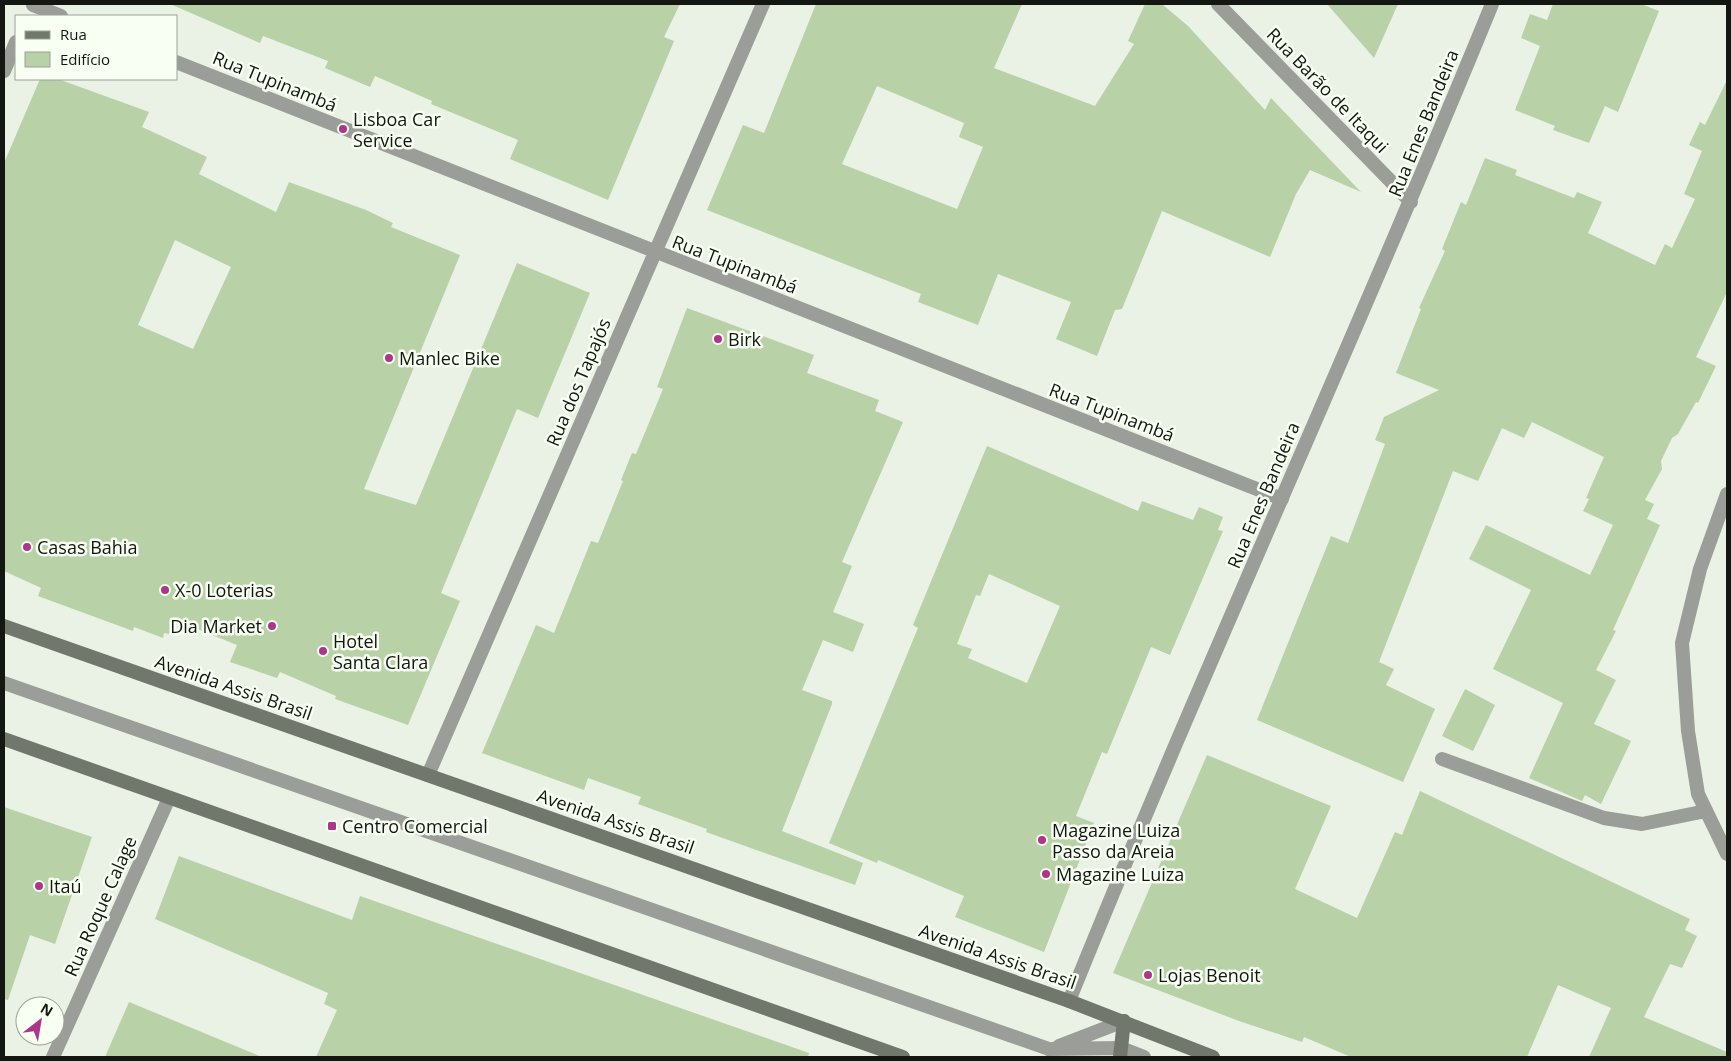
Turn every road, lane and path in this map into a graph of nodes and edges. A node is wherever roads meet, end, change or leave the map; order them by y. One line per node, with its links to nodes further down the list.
1 (763, 4): 10 (street, Rua dos Tapajós)
2 (1218, 4): 9 (street, Rua Barão de Itaqui)
3 (1492, 4): 9 (street, Rua Enes Bandeira)
4 (31, 8): 5 (street)
5 (57, 15)
6 (15, 44): 8 (street)
7 (178, 63): 10 (street, Rua Tupinambá)
8 (4, 71)
9 (1411, 202): 12 (street, Rua Enes Bandeira)
10 (654, 252): 12 (street, Rua Tupinambá); 18 (street, Rua dos Tapajós)
11 (1727, 494): 13 (street)
12 (1282, 499): 22 (street, Rua Enes Bandeira)
13 (1723, 510): 20 (street)
14 (4, 626): 18 (main road, Avenida Assis Brasil)
15 (4, 683): 25 (street)
16 (4, 740): 19 (main road)
17 (1442, 759): 20 (street)
18 (428, 775): 22 (main road, Avenida Assis Brasil)
19 (169, 798): 26 (street, Rua Roque Calage); 27 (main road)
20 (1706, 811): 21 (street)
21 (1727, 854)
22 (1069, 1001): 23 (main road, Avenida Assis Brasil)
23 (1124, 1020): 24 (main road); 25 (street); 29 (main road, Avenida Assis Brasil)
24 (1120, 1053): 25 (street); 28 (street)
25 (1055, 1055)
26 (53, 1057)
27 (903, 1057)
28 (1144, 1057)
29 (1213, 1057)

